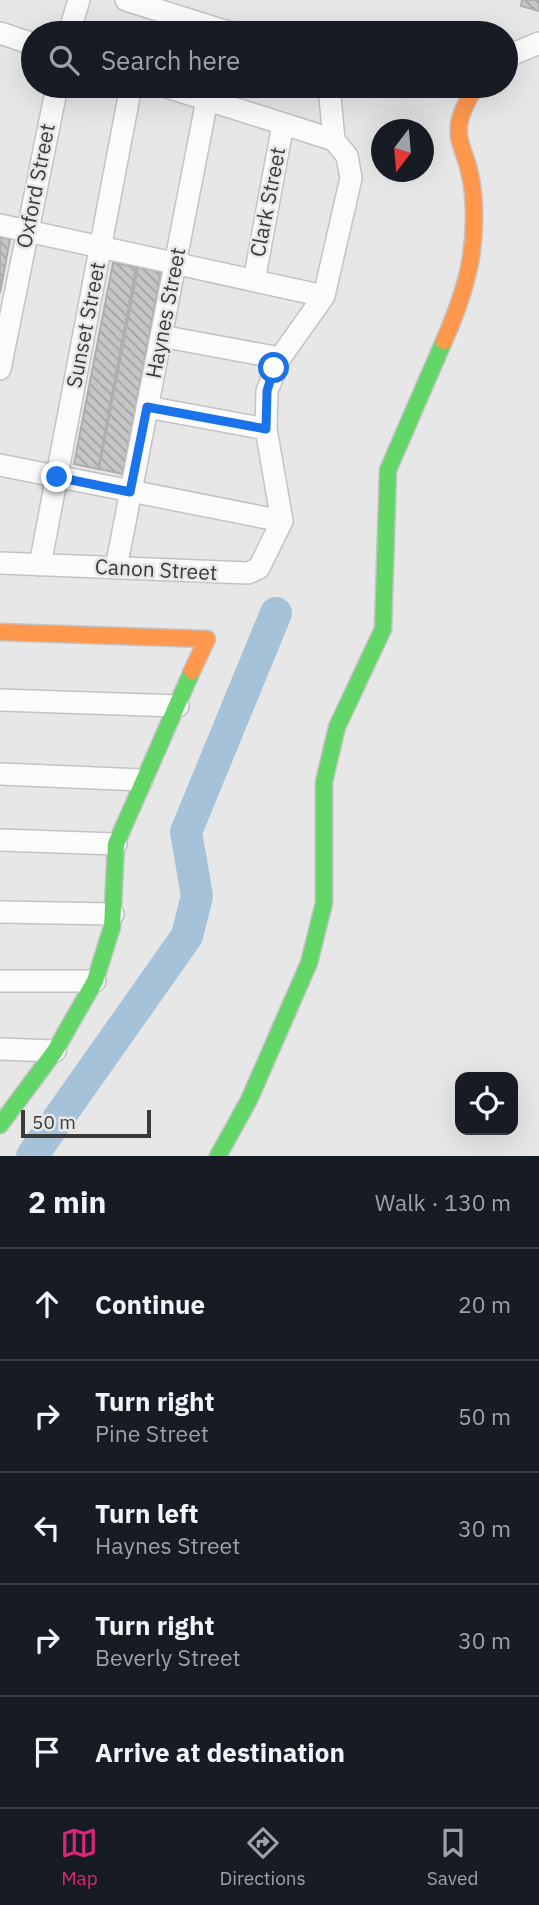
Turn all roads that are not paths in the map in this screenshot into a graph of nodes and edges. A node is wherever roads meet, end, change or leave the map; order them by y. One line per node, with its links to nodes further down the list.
1 (79, 0): 3 (street)
2 (125, 0): 4 (street)
3 (73, 21)
4 (192, 21)
5 (0, 33): 6 (street)
6 (21, 40)
7 (539, 43): 8 (street)
8 (518, 52)
9 (55, 98): 18 (street, Oxford Street)
10 (129, 98): 19 (street, Sunset Street)
11 (201, 98): 14 (street)
12 (330, 98): 16 (street)
13 (469, 98): 49 (street)
14 (207, 100): 15 (street); 20 (street, Haynes Street)
15 (283, 124): 16 (street); 21 (street, Clark Street)
16 (334, 140): 22 (street)
17 (0, 225): 18 (street)
18 (28, 231): 19 (street); 25 (street, Oxford Street)
19 (101, 247): 20 (street); 29 (street, Sunset Street)
20 (175, 264): 21 (street); 23 (street, Haynes Street)
21 (254, 281): 22 (street)
22 (324, 296): 24 (street)
23 (161, 336): 24 (street); 26 (street, Haynes Street)
24 (280, 358): 27 (street)
25 (0, 369)
26 (147, 407): 27 (street); 30 (street, Haynes Street)
27 (266, 429): 31 (street)
28 (0, 465): 29 (street)
29 (57, 477): 30 (street); 33 (street, Sunset Street)
30 (130, 492): 31 (street); 34 (street, Haynes Street)
31 (282, 522): 34 (street, Canon Street)
32 (0, 563): 33 (street, Canon Street)
33 (40, 565): 34 (street, Canon Street)
34 (116, 568)
35 (0, 632): 37 (street)
36 (0, 700): 37 (street)
37 (178, 705): 39 (street)
38 (0, 774): 39 (street)
39 (142, 780): 41 (street)
40 (0, 840): 41 (street)
41 (116, 844): 43 (street)
42 (0, 912): 43 (street)
43 (113, 914): 45 (street)
44 (0, 981): 45 (street)
45 (95, 981): 47 (street)
46 (0, 1049): 47 (street)
47 (55, 1051): 48 (street)
48 (3, 1119)
49 (218, 1156)

